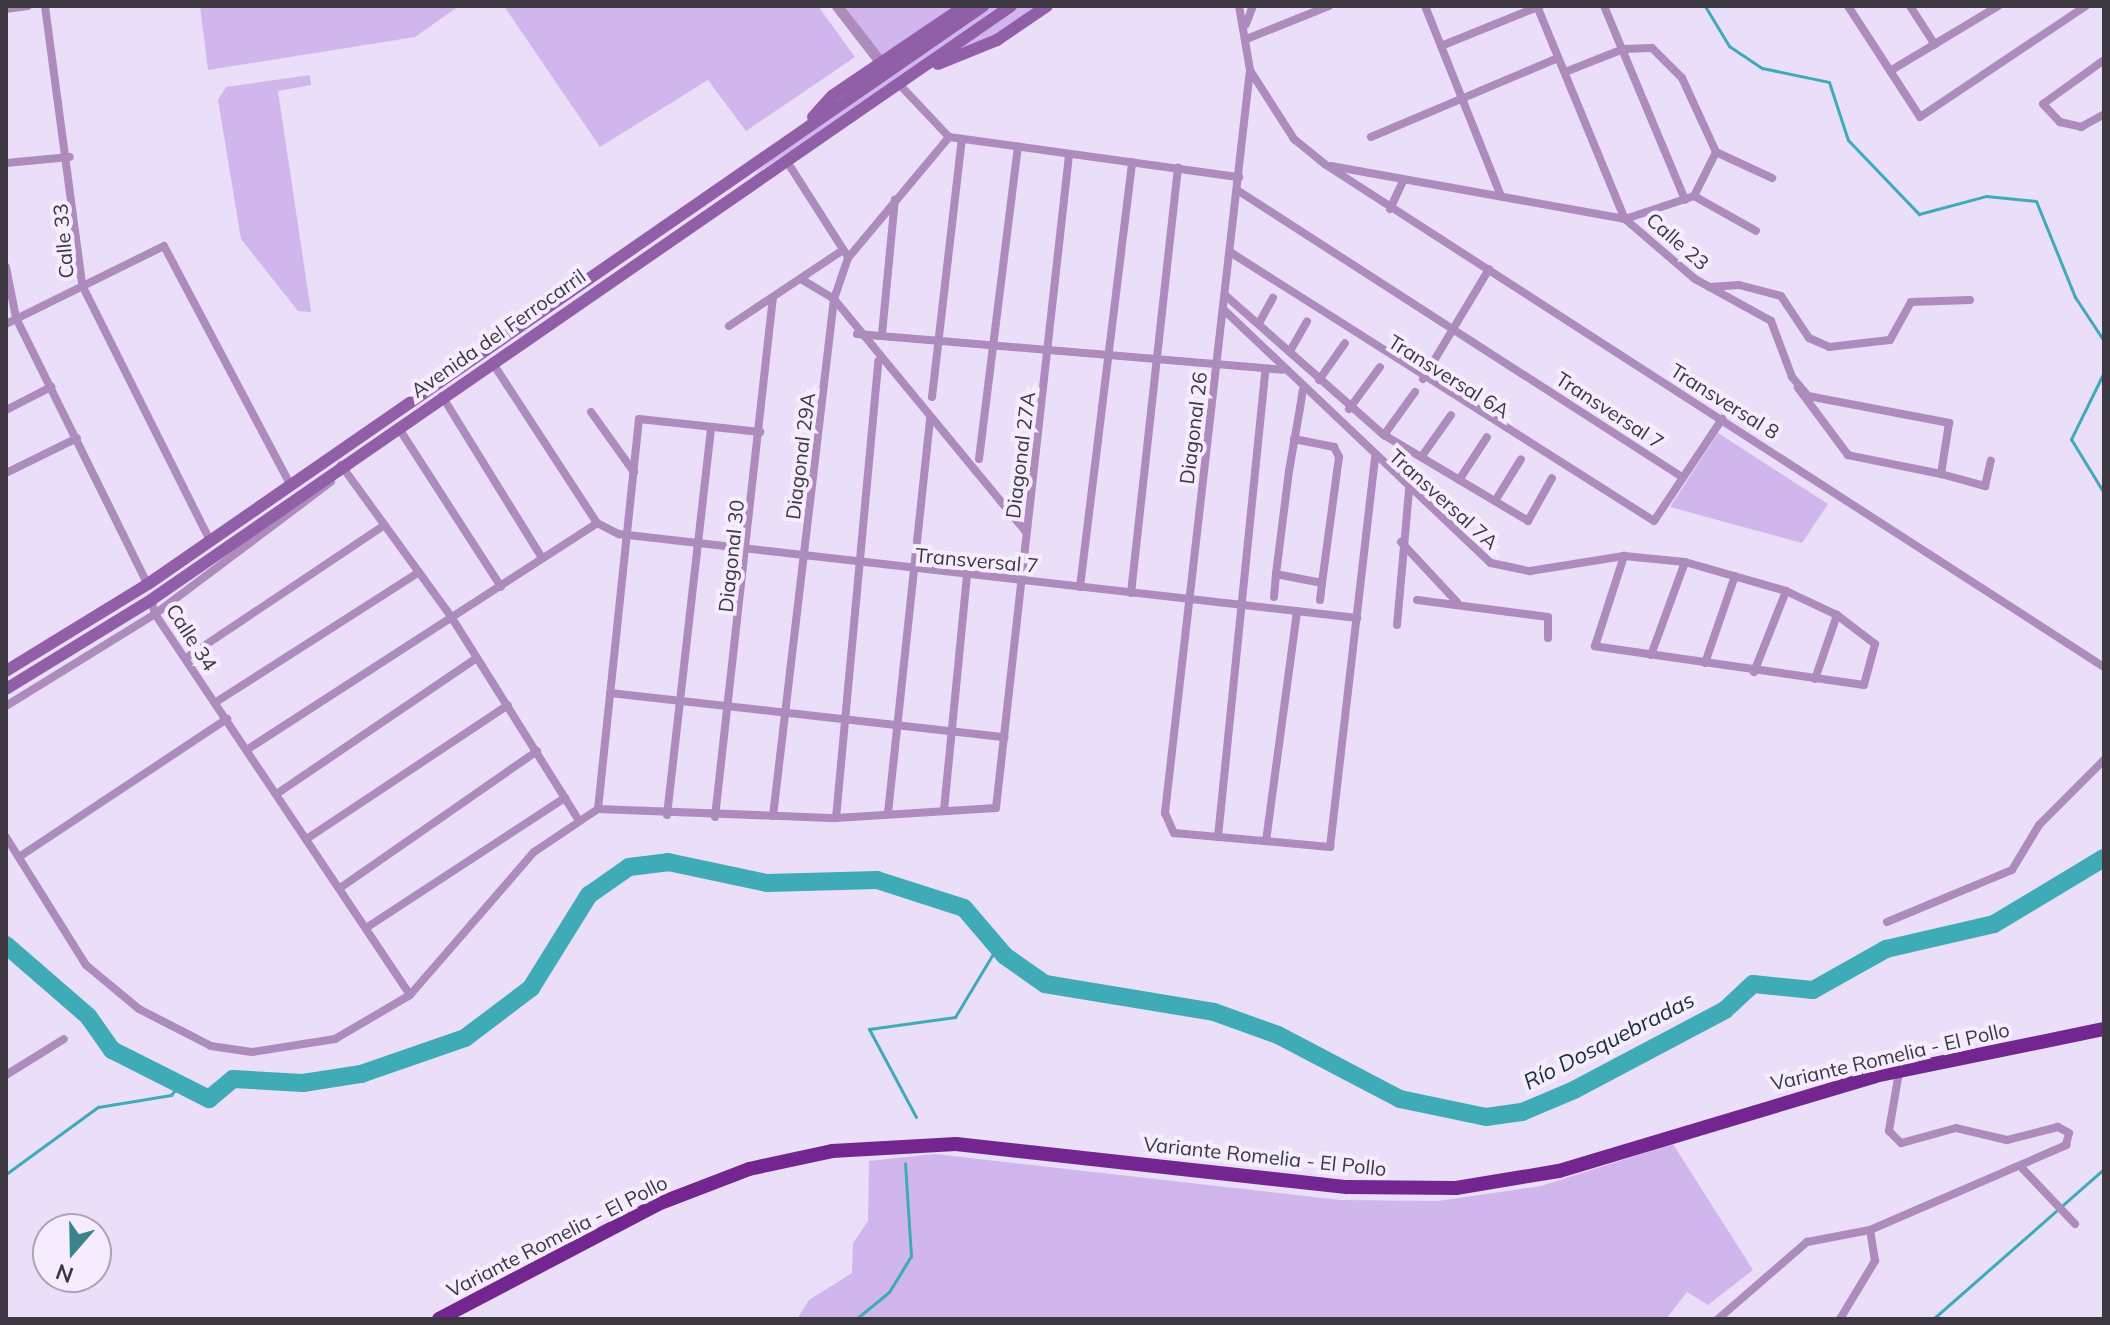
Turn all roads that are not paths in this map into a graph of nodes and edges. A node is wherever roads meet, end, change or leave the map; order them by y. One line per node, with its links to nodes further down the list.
1 (28, 6): 18 (street)
2 (45, 6): 41 (street, Calle 33)
3 (837, 6): 26 (street)
4 (965, 6): 26 (main road)
5 (983, 6): 34 (main road, Avenida del Ferrocarril)
6 (1011, 6): 30 (main road, Avenida del Ferrocarril)
7 (1047, 6): 30 (main road)
8 (1239, 6): 19 (street, Diagonal 26)
9 (1253, 6): 19 (street)
10 (1329, 6): 20 (street)
11 (1425, 6): 22 (street)
12 (1538, 6): 22 (street); 24 (street, Calle 23)
13 (1604, 6): 23 (street)
14 (1848, 6): 28 (street)
15 (1910, 6): 21 (street)
16 (1998, 6): 21 (street)
17 (2086, 6): 28 (street)
18 (6, 9)
19 (1246, 24): 20 (street, Diagonal 26)
20 (1249, 38): 27 (street, Diagonal 26)
21 (1935, 45): 28 (street)
22 (1441, 46): 32 (street)
23 (1623, 49): 29 (street); 39 (street); 52 (street)
24 (1558, 58): 29 (street, Calle 23); 32 (street)
25 (2104, 60): 33 (street)
26 (881, 63): 34 (main road)
27 (1250, 70): 45 (street, Transversal 8); 47 (street, Diagonal 26)
28 (1890, 71)
29 (1565, 72): 55 (street, Calle 23)
30 (913, 74): 31 (main road, Avenida del Ferrocarril)
31 (899, 84): 35 (street); 42 (main road, Avenida del Ferrocarril)
32 (1462, 98): 36 (street); 51 (street)
33 (2104, 114)
34 (801, 132): 124 (main road, Avenida del Ferrocarril)
35 (949, 137): 37 (street); 53 (street, Diagonal 29A)
36 (1371, 137)
37 (962, 139): 38 (street); 78 (street)
38 (1018, 146): 40 (street); 80 (street)
39 (1716, 152): 48 (street); 52 (street)
40 (1069, 155): 43 (street); 81 (street, Diagonal 27A)
41 (70, 157): 44 (street); 62 (street, Calle 33)
42 (786, 160): 58 (street); 85 (main road, Avenida del Ferrocarril)
43 (1132, 162): 46 (street); 83 (street)
44 (6, 163)
45 (1326, 165): 49 (street); 54 (street, Transversal 8)
46 (1178, 168): 47 (street); 84 (street)
47 (1239, 177): 50 (street, Diagonal 26)
48 (1772, 178)
49 (1402, 183): 51 (street); 54 (street)
50 (1237, 190): 57 (street, Diagonal 26); 75 (street, Transversal 7)
51 (1501, 196): 55 (street)
52 (1689, 198): 55 (street); 56 (street)
53 (895, 199): 58 (street, Diagonal 29A); 77 (street)
54 (1390, 209): 60 (street, Transversal 8)
55 (1625, 219): 63 (street, Calle 23)
56 (1756, 231)
57 (1230, 252): 64 (street, Diagonal 26); 91 (street, Transversal 6A)
58 (846, 254): 61 (street); 67 (street, Diagonal 29A)
59 (6, 267): 70 (street, Calle 34)
60 (1489, 269): 75 (street); 104 (street, Transversal 8)
61 (801, 279): 65 (street); 67 (street)
62 (82, 285): 70 (street); 124 (street); 131 (street, Calle 33)
63 (1708, 288): 68 (street); 94 (street, Calle 23)
64 (1225, 295): 69 (street, Diagonal 26); 72 (street)
65 (773, 297): 74 (street); 107 (street, Diagonal 30)
66 (1273, 298): 72 (street)
67 (834, 299): 76 (street); 137 (street, Diagonal 29A)
68 (1970, 300)
69 (1223, 309): 87 (street, Diagonal 26); 89 (street, Transversal 7A)
70 (16, 318): 73 (street); 93 (street, Calle 34)
71 (1307, 321): 82 (street)
72 (1259, 323): 82 (street)
73 (6, 324)
74 (729, 326)
75 (1456, 329): 91 (street); 121 (street, Transversal 7)
76 (857, 334): 77 (street); 86 (street)
77 (882, 334): 78 (street)
78 (939, 340): 80 (street); 98 (street)
79 (1345, 343): 92 (street)
80 (995, 345): 81 (street); 114 (street)
81 (1050, 350): 83 (street); 129 (street, Diagonal 27A)
82 (1290, 351): 92 (street)
83 (1109, 356): 84 (street); 149 (street)
84 (1154, 360): 87 (street); 151 (street)
85 (491, 361): 97 (main road, Avenida del Ferrocarril); 127 (street)
86 (878, 361): 103 (street); 139 (street)
87 (1216, 366): 90 (street); 154 (street, Diagonal 26)
88 (1380, 367): 99 (street)
89 (1282, 370): 90 (street); 95 (street, Transversal 7A)
90 (1265, 371): 158 (street)
91 (1423, 379): 121 (street, Transversal 6A)
92 (1319, 380): 99 (street)
93 (51, 387): 100 (street); 110 (street, Calle 34)
94 (1798, 388): 120 (street, Calle 23); 120 (street)
95 (1303, 390): 111 (street); 113 (street, Transversal 7A)
96 (1415, 392): 108 (street)
97 (442, 396): 105 (main road, Avenida del Ferrocarril); 136 (street)
98 (932, 397)
99 (1349, 409): 108 (street)
100 (6, 410)
101 (591, 412): 119 (street)
102 (1451, 415): 112 (street)
103 (930, 417): 129 (street); 140 (street)
104 (1722, 419): 121 (street); 170 (street, Transversal 8)
105 (398, 427): 117 (main road, Avenida del Ferrocarril); 148 (street)
106 (711, 427): 107 (street); 119 (street); 133 (street)
107 (760, 432): 134 (street, Diagonal 30)
108 (1384, 435): 112 (street)
109 (1487, 437): 123 (street)
110 (77, 438): 118 (street); 147 (street, Calle 34)
111 (1294, 439): 142 (street); 146 (street)
112 (1422, 456): 123 (street)
113 (1375, 458): 125 (street, Transversal 7A); 163 (street)
114 (979, 459)
115 (1521, 459): 126 (street)
116 (1991, 461): 120 (street, Calle 23)
117 (343, 468): 128 (street); 153 (main road, Avenida del Ferrocarril); 160 (street)
118 (6, 473)
119 (634, 473): 130 (street)
120 (1941, 474)
121 (1682, 477)
122 (1552, 478): 126 (street)
123 (1459, 480): 126 (street)
124 (291, 486): 131 (main road, Avenida del Ferrocarril)
125 (1409, 490): 132 (street); 135 (street, Transversal 7A)
126 (1495, 501)
127 (597, 523): 130 (street, Transversal 7); 136 (street)
128 (385, 525): 141 (street); 167 (street)
129 (1026, 532): 145 (street, Diagonal 27A)
130 (629, 536): 133 (street, Transversal 7); 175 (street)
131 (210, 541): 147 (main road, Avenida del Ferrocarril)
132 (1401, 542): 157 (street); 164 (street)
133 (696, 546): 134 (street, Transversal 7); 176 (street)
134 (748, 553): 137 (street, Transversal 7); 180 (street, Diagonal 30)
135 (1624, 556): 138 (street, Transversal 7A); 166 (street)
136 (542, 558): 148 (street)
137 (804, 558): 139 (street, Transversal 7); 181 (street, Diagonal 29A)
138 (1685, 562): 144 (street, Transversal 7A); 166 (street)
139 (863, 566): 140 (street, Transversal 7); 182 (street)
140 (913, 570): 143 (street, Transversal 7); 184 (street)
141 (419, 572): 162 (street); 177 (street)
142 (1276, 574): 146 (street); 152 (street)
143 (967, 575): 145 (street, Transversal 7); 185 (street)
144 (1735, 576): 150 (street, Transversal 7A); 169 (street)
145 (1022, 580): 149 (street, Transversal 7); 186 (street, Diagonal 27A)
146 (1322, 583): 155 (street)
147 (148, 584): 153 (street, Calle 34); 171 (main road, Avenida del Ferrocarril)
148 (501, 587): 162 (street)
149 (1080, 587): 151 (street, Transversal 7)
150 (1786, 591): 161 (street, Transversal 7A); 172 (street)
151 (1131, 593): 154 (street, Transversal 7)
152 (1274, 597)
153 (151, 600): 160 (street, Calle 34); 174 (main road, Avenida del Ferrocarril)
154 (1188, 600): 158 (street, Transversal 7); 201 (street, Diagonal 26)
155 (1320, 600)
156 (1417, 600): 157 (street)
157 (1457, 602): 165 (street)
158 (1241, 605): 159 (street, Transversal 7); 201 (street)
159 (1297, 611): 163 (street, Transversal 7); 203 (street)
160 (155, 614): 167 (street, Calle 34); 179 (street)
161 (1837, 615): 173 (street); 173 (street, Transversal 7A)
162 (452, 618): 168 (street); 187 (street)
163 (1357, 618): 203 (street)
164 (1397, 625)
165 (1548, 638)
166 (1651, 655): 169 (street)
167 (186, 658): 177 (street, Calle 34)
168 (477, 658): 178 (street); 190 (street)
169 (1705, 663): 172 (street)
170 (2104, 667)
171 (6, 671)
172 (1754, 672): 173 (street)
173 (1815, 679)
174 (6, 689)
175 (610, 693): 176 (street); 192 (street)
176 (679, 701): 180 (street); 195 (street)
177 (216, 702): 183 (street, Calle 34)
178 (508, 705): 188 (street); 202 (street)
179 (6, 706)
180 (730, 707): 181 (street); 197 (street, Diagonal 30)
181 (787, 712): 182 (street); 196 (street, Diagonal 29A)
182 (847, 718): 184 (street); 198 (street)
183 (227, 719): 187 (street, Calle 34); 204 (street)
184 (897, 723): 185 (street); 194 (street)
185 (951, 729): 186 (street); 193 (street)
186 (1005, 737): 193 (street, Diagonal 27A)
187 (248, 749): 190 (street, Calle 34)
188 (537, 751): 191 (street); 205 (street)
189 (2104, 760): 206 (street)
190 (278, 793): 202 (street, Calle 34)
191 (565, 798): 199 (street); 207 (street)
192 (598, 809): 195 (street); 199 (street)
193 (944, 810): 194 (street)
194 (888, 813): 198 (street)
195 (667, 815): 197 (street)
196 (773, 816): 197 (street); 198 (street)
197 (715, 817)
198 (836, 818)
199 (578, 819): 208 (street)
200 (6, 837): 204 (street)
201 (1218, 837): 203 (street)
202 (308, 838): 205 (street, Calle 34)
203 (1266, 841)
204 (19, 857): 208 (street)
205 (340, 888): 207 (street, Calle 34)
206 (1887, 922)
207 (366, 928): 208 (street, Calle 34)
208 (410, 995)
209 (2104, 1029): 211 (highway, Variante Romelia - El Pollo)
210 (64, 1039): 212 (street)
211 (1900, 1071): 213 (street); 216 (highway, Variante Romelia - El Pollo)
212 (6, 1075)
213 (2020, 1166): 214 (street); 215 (street)
214 (2075, 1224)
215 (1870, 1230): 217 (street); 218 (street)
216 (439, 1319)
217 (1718, 1319)
218 (1840, 1319)

